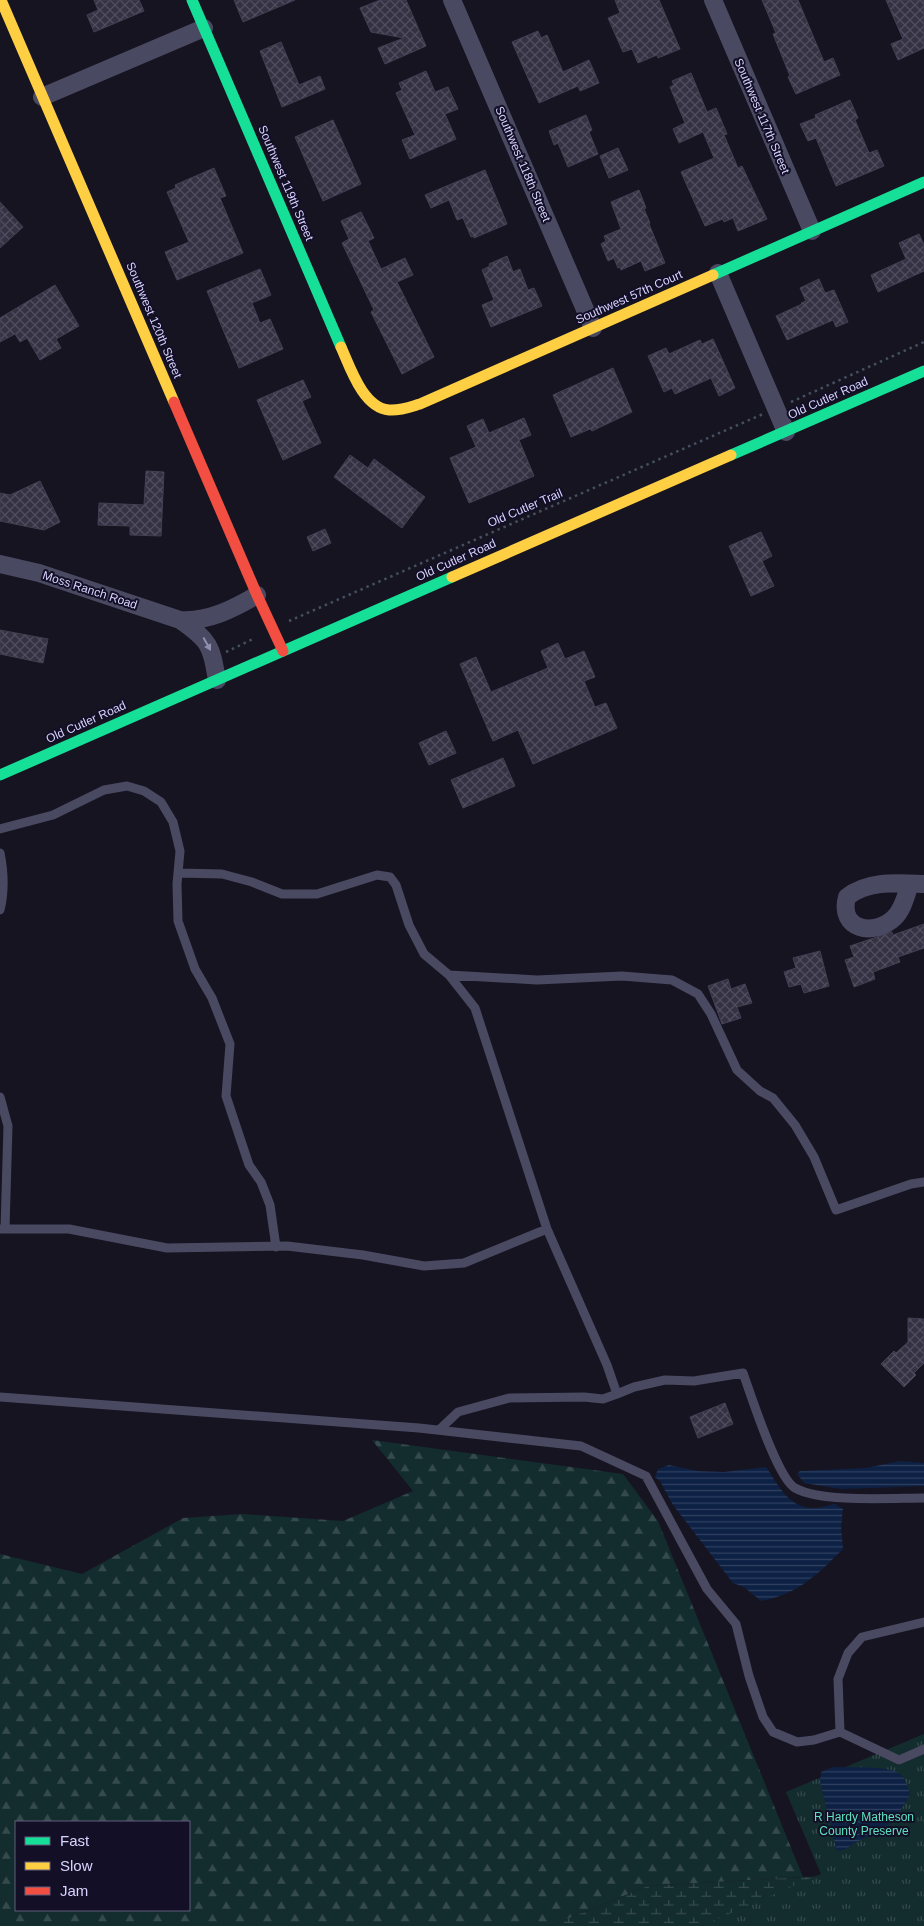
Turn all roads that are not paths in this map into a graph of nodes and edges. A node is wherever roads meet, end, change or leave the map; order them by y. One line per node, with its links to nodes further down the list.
1 (1, 0): 6 (street, Southwest 120th Street)
2 (192, 0): 5 (street, Southwest 119th Street)
3 (452, 0): 10 (street, Southwest 118th Street)
4 (712, 0): 8 (street, Southwest 117th Street)
5 (204, 28): 6 (street); 12 (street, Southwest 119th Street)
6 (42, 97): 15 (street, Southwest 120th Street)
7 (924, 182): 8 (street, Southwest 57th Court)
8 (812, 231): 9 (street, Southwest 57th Court)
9 (718, 273): 10 (street, Southwest 57th Court); 13 (street)
10 (593, 328): 12 (street, Southwest 57th Court)
11 (924, 370): 13 (street, Old Cutler Road)
12 (355, 378)
13 (786, 432): 17 (street, Old Cutler Road)
14 (0, 564): 16 (street, Moss Ranch Road)
15 (257, 595): 16 (street, Moss Ranch Road); 17 (street, Southwest 120th Street)
16 (180, 620): 18 (street, Moss Ranch Road, one-way to 18)
17 (283, 651): 18 (street, Old Cutler Road)
18 (217, 680): 19 (street, Old Cutler Road)
19 (0, 774)
20 (0, 829): 22 (lane)
21 (0, 853): 23 (lane)
22 (178, 873): 24 (lane); 29 (lane)
23 (0, 910)
24 (449, 974): 26 (lane); 28 (lane)
25 (0, 1097): 27 (lane)
26 (924, 1182)
27 (3, 1229): 29 (lane)
28 (547, 1229): 29 (lane); 30 (lane)
29 (276, 1247)
30 (617, 1394): 32 (lane); 33 (lane)
31 (0, 1397): 32 (lane)
32 (439, 1430): 35 (lane)
33 (924, 1498)
34 (924, 1622): 35 (lane)
35 (840, 1732): 36 (lane)
36 (924, 1749)

